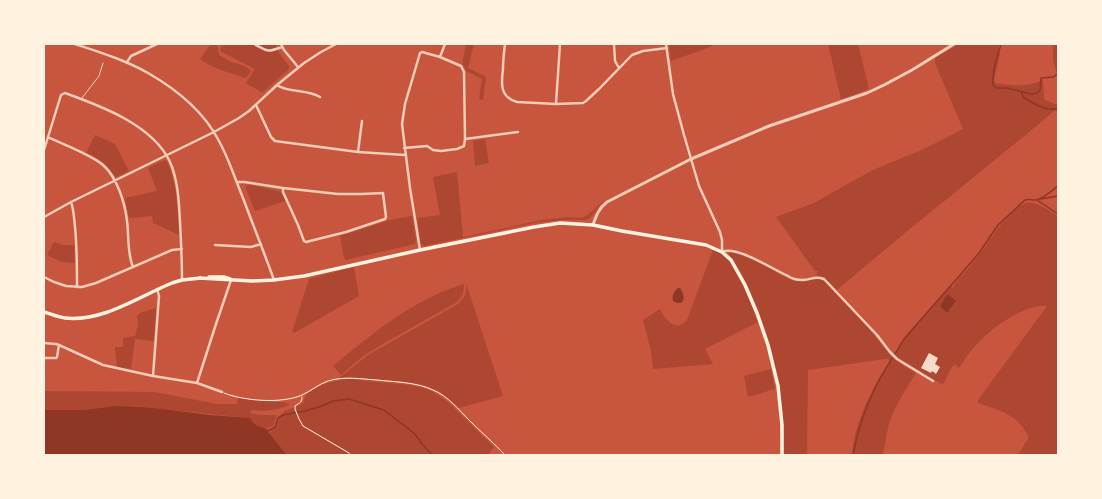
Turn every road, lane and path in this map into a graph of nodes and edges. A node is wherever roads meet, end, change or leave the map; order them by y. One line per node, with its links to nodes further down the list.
1 (75, 44): 13 (street)
2 (157, 44): 13 (street)
3 (254, 44): 10 (street)
4 (336, 44): 15 (street)
5 (445, 44): 12 (street)
6 (505, 44): 20 (street)
7 (560, 44): 20 (street)
8 (614, 44): 16 (street)
9 (954, 44): 32 (street)
10 (281, 45): 15 (street)
11 (667, 46): 16 (street); 32 (street)
12 (440, 57): 26 (street); 27 (street)
13 (127, 62): 23 (street)
14 (103, 63): 19 (lane)
15 (298, 67): 17 (street)
16 (619, 68): 20 (street)
17 (277, 85): 18 (street); 21 (street)
18 (320, 97)
19 (81, 99): 25 (street); 31 (street)
20 (556, 104)
21 (256, 105): 23 (street); 29 (street)
22 (362, 120): 29 (street)
23 (214, 132): 31 (street); 34 (street)
24 (518, 132): 26 (street)
25 (48, 137): 28 (street); 33 (street)
26 (465, 139): 27 (street)
27 (404, 148): 30 (street)
28 (44, 150)
29 (358, 152): 30 (street)
30 (405, 154): 42 (street)
31 (167, 156): 33 (street); 41 (street)
32 (691, 159): 38 (street); 43 (street)
33 (114, 181): 36 (street); 44 (street)
34 (237, 182): 35 (street); 39 (street)
35 (283, 188): 35 (street)
36 (71, 202): 37 (street); 51 (street)
37 (44, 217)
38 (593, 225): 42 (main road); 43 (main road)
39 (261, 244): 40 (street); 49 (street)
40 (215, 245)
41 (182, 250): 44 (street); 47 (street)
42 (420, 250): 49 (main road)
43 (722, 252): 58 (street); 64 (main road)
44 (133, 266): 51 (street)
45 (44, 277): 51 (street)
46 (199, 278): 47 (main road); 48 (main road); 50 (main road)
47 (182, 280): 52 (main road)
48 (231, 280): 50 (main road); 59 (street)
49 (274, 280): 50 (main road)
50 (241, 281)
51 (77, 287)
52 (157, 289): 53 (main road); 57 (street)
53 (44, 312)
54 (44, 343): 55 (street)
55 (59, 345): 56 (street); 57 (street)
56 (44, 358)
57 (153, 376): 59 (street)
58 (933, 381)
59 (198, 384): 60 (street)
60 (222, 392): 61 (path)
61 (302, 395): 62 (path); 63 (path)
62 (350, 455)
63 (505, 455)
64 (782, 455)

